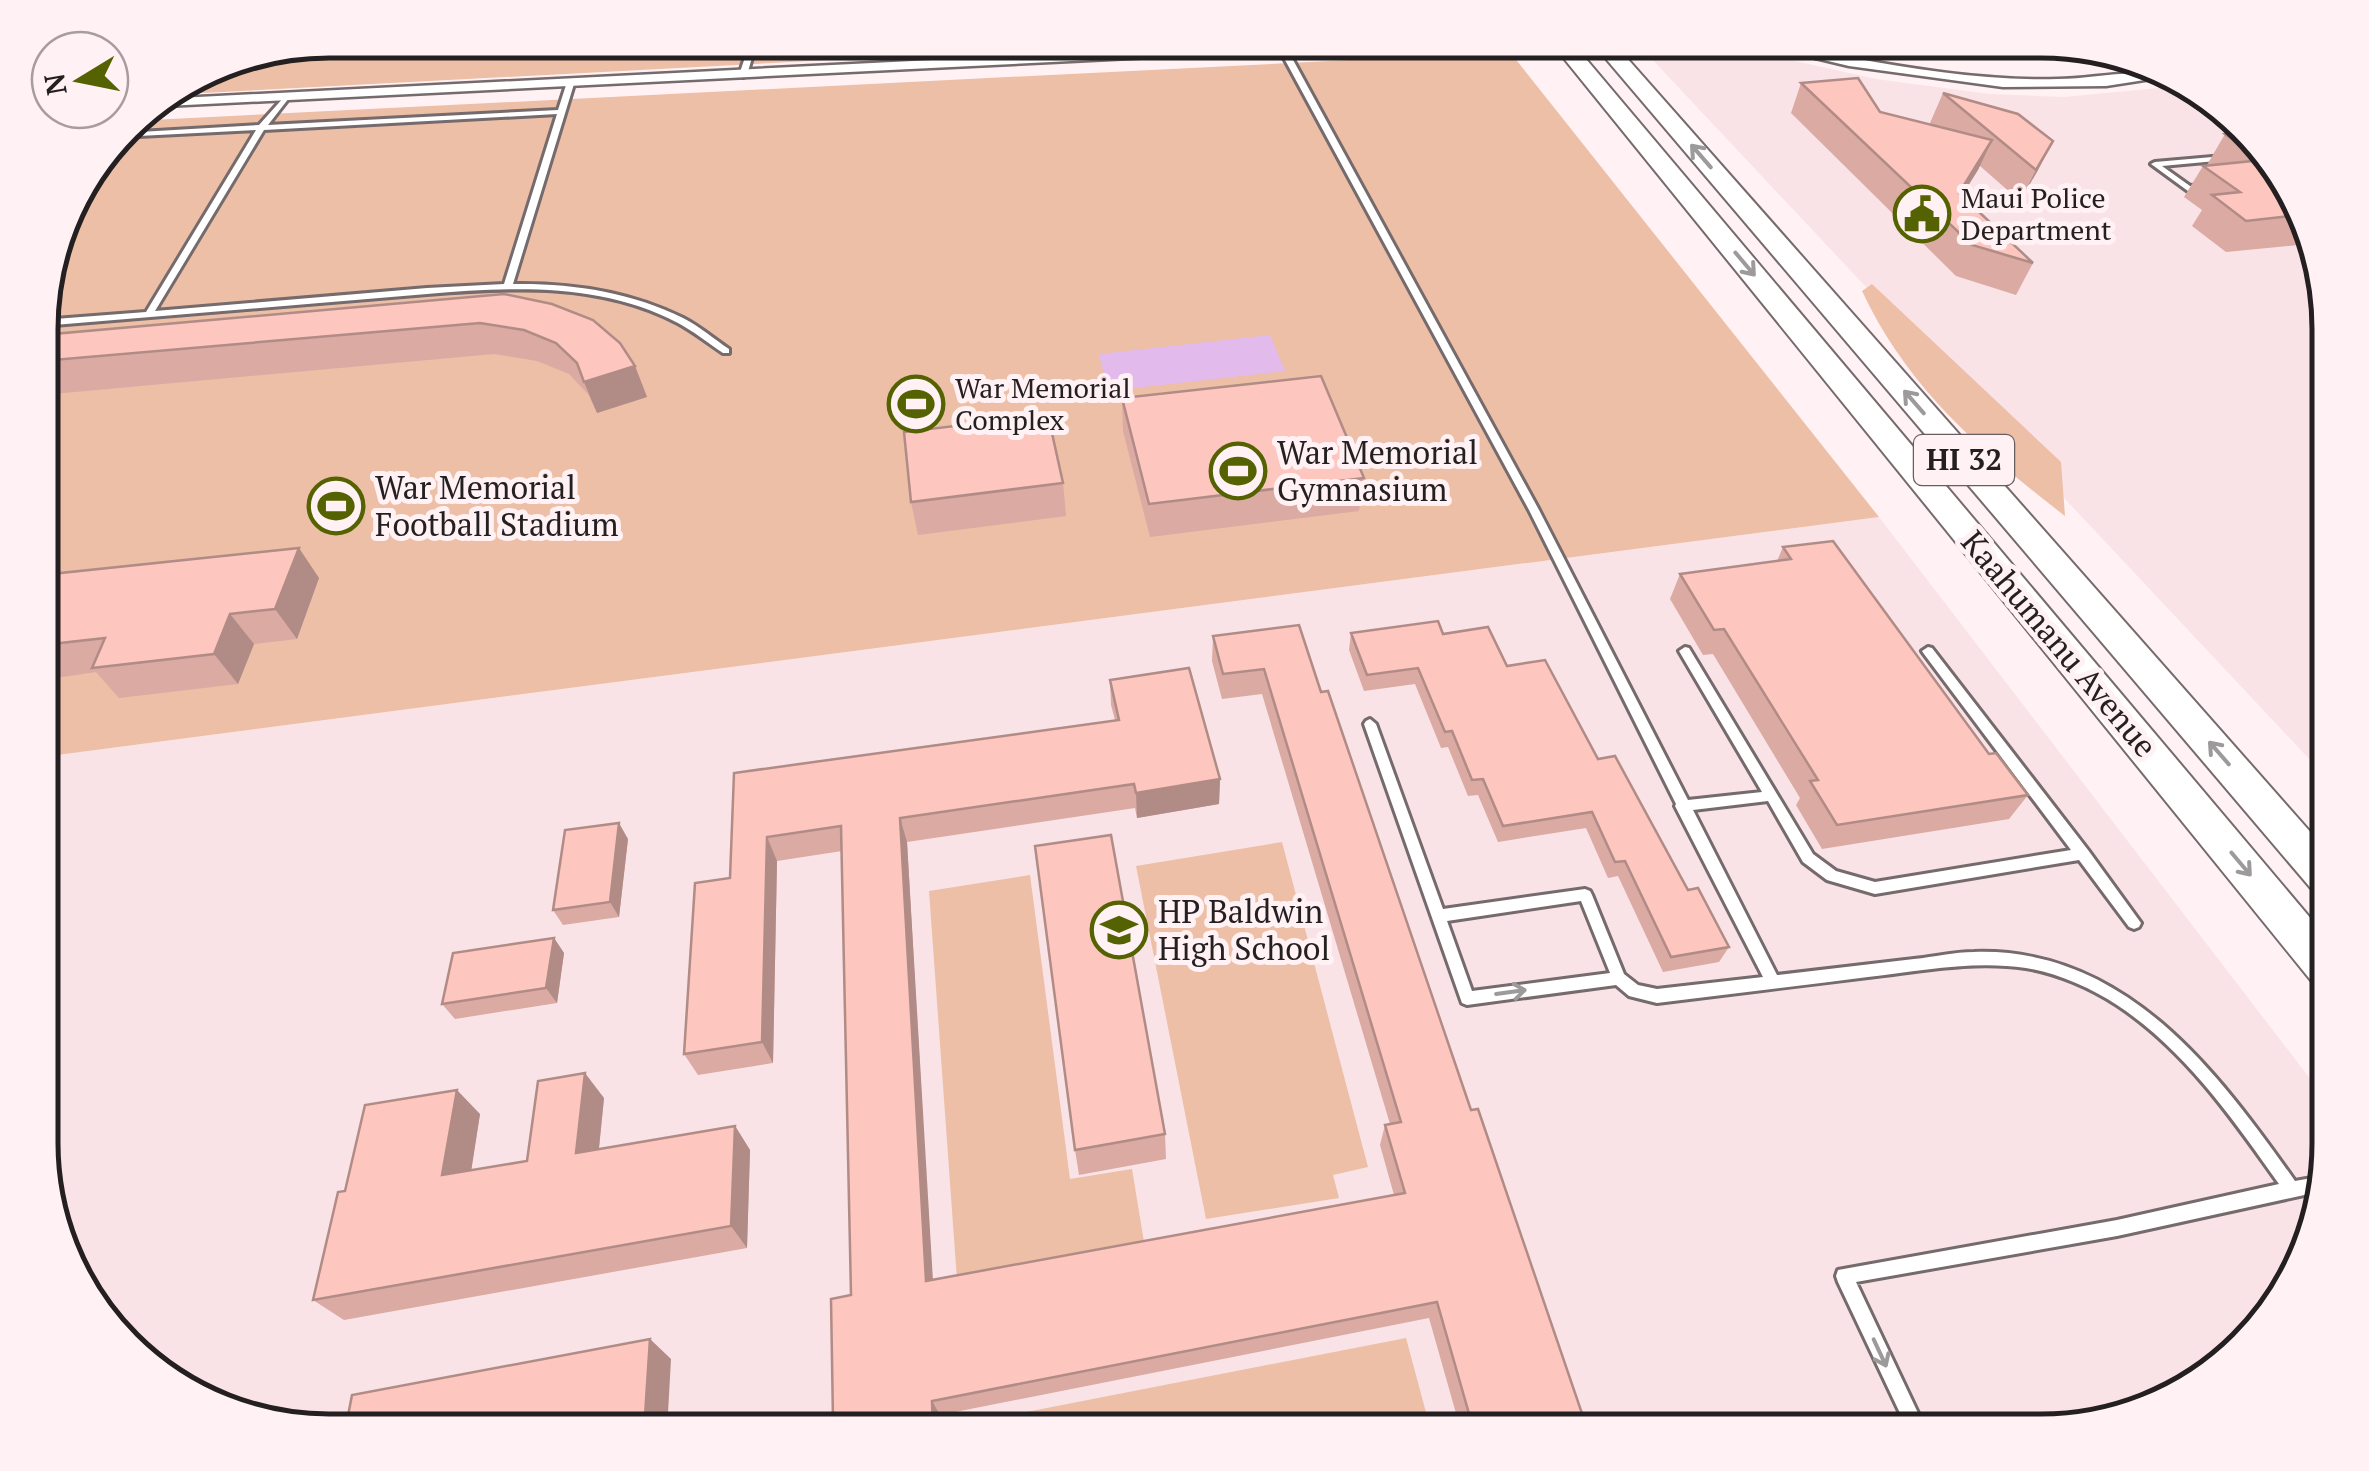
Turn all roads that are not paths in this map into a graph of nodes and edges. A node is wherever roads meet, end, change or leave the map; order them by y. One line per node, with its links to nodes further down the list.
1 (748, 58): 7 (lane)
2 (1059, 58): 7 (street)
3 (1289, 58): 26 (lane)
4 (1574, 58): 32 (main road, Kaahumanu Avenue / HI 32, one-way to 32)
5 (1616, 58): 25 (main road, Kaahumanu Avenue / HI 32, one-way to 5)
6 (1867, 58): 8 (street)
7 (743, 75): 9 (street)
8 (2141, 77)
9 (570, 84): 10 (street); 12 (lane)
10 (285, 98): 11 (street); 13 (lane)
11 (178, 103)
12 (559, 112): 13 (lane); 17 (lane)
13 (262, 127): 14 (lane); 18 (lane)
14 (142, 133)
15 (2237, 157): 16 (lane)
16 (2219, 186)
17 (508, 286): 18 (lane); 20 (lane)
18 (149, 314): 19 (lane)
19 (58, 322)
20 (726, 350)
21 (1685, 651): 24 (lane)
22 (1928, 651): 28 (lane)
23 (1370, 724): 30 (lane)
24 (1770, 796): 26 (lane); 28 (lane)
25 (2260, 800): 27 (main road); 29 (main road, Kaahumanu Avenue / HI 32)
26 (1682, 806): 34 (lane)
27 (2311, 845)
28 (2083, 854): 31 (lane)
29 (2311, 860)
30 (1437, 916): 33 (lane); 33 (lane, one-way to 33)
31 (2134, 922)
32 (2311, 950)
33 (1619, 978): 34 (lane)
34 (1772, 980): 36 (lane)
35 (2307, 1185): 36 (lane)
36 (2291, 1188): 37 (lane, one-way to 37)
37 (1909, 1413)

